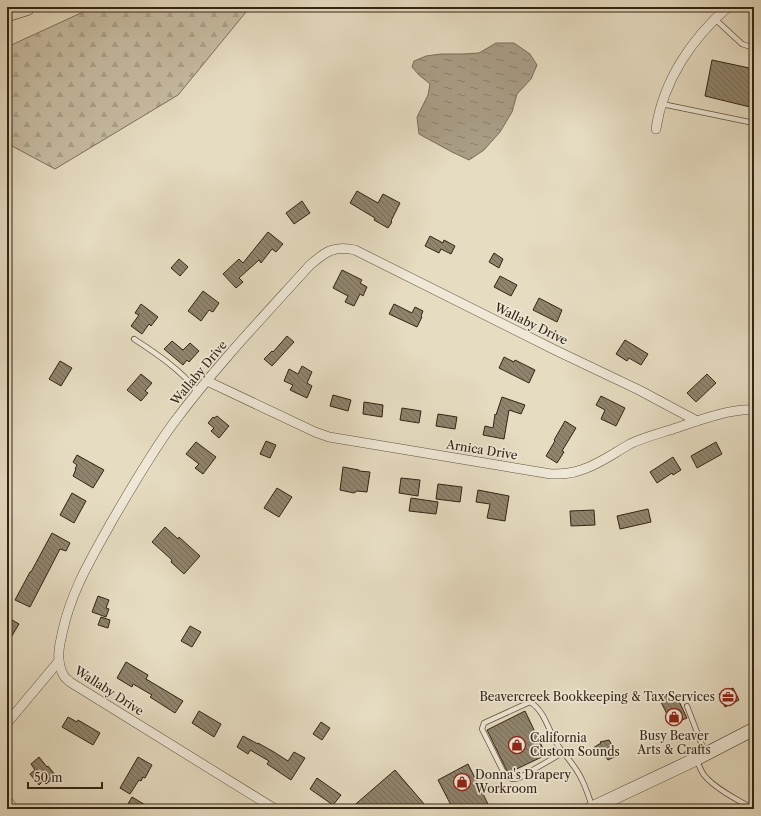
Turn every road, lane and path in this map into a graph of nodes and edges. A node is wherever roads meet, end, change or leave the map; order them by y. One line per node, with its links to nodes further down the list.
1 (26, 7): 3 (highway)
2 (728, 7): 4 (street)
3 (7, 13)
4 (715, 19): 5 (lane); 6 (street)
5 (754, 48)
6 (662, 104): 7 (lane); 8 (street)
7 (754, 123)
8 (656, 129)
9 (134, 339): 11 (lane)
10 (207, 381): 11 (street, Wallaby Drive); 13 (street, Arnica Drive); 13 (street, Wallaby Drive)
11 (198, 392): 14 (street, Wallaby Drive)
12 (754, 410): 13 (street, Arnica Drive)
13 (697, 421)
14 (59, 661): 16 (street); 23 (street, Wallaby Drive)
15 (687, 706): 19 (lane)
16 (7, 723)
17 (754, 729): 19 (main road)
18 (564, 752): 18 (lane); 21 (lane)
19 (701, 756): 21 (main road); 24 (lane)
20 (7, 800): 22 (street)
21 (592, 808)
22 (14, 809)
23 (275, 809)
24 (754, 809)

